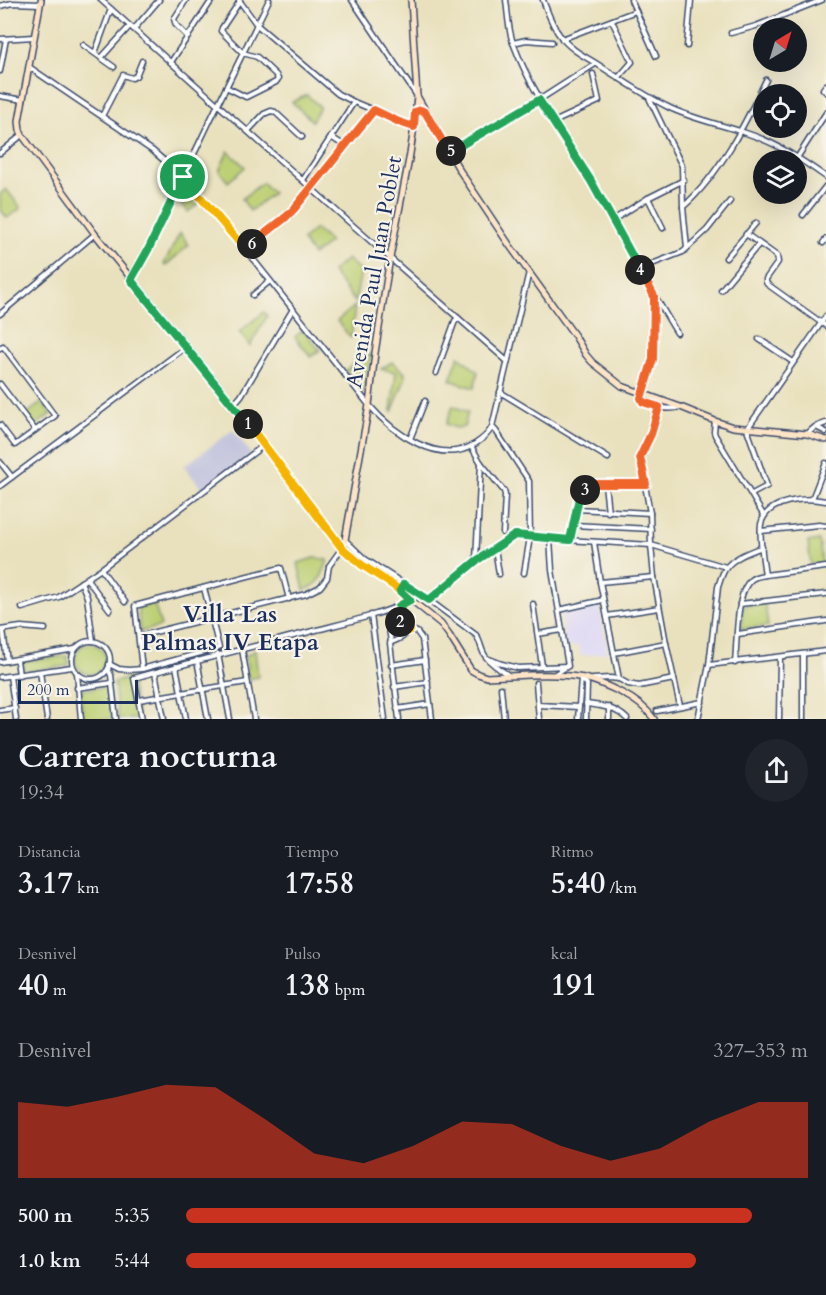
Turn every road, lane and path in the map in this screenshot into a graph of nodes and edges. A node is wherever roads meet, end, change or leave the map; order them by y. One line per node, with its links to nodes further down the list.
1 (101, 0): 16 (street)
2 (159, 0): 20 (street)
3 (186, 0): 23 (street)
4 (212, 0): 23 (street)
5 (239, 0): 19 (street); 32 (street)
6 (269, 0): 19 (street)
7 (352, 0): 48 (street)
8 (411, 0): 48 (street, Avenida Paul Juan Poblet)
9 (506, 0): 28 (street)
10 (543, 0): 26 (street)
11 (631, 0): 17 (street)
12 (691, 0): 30 (street)
13 (822, 0): 21 (street)
14 (41, 2): 15 (street); 22 (street)
15 (0, 6)
16 (111, 9): 20 (street); 31 (street)
17 (636, 11): 18 (street); 33 (street)
18 (612, 21): 26 (street); 42 (street)
19 (257, 25): 32 (street); 52 (street)
20 (132, 28): 34 (street); 36 (street)
21 (731, 33)
22 (34, 37): 25 (street); 38 (street)
23 (188, 37): 36 (street)
24 (0, 39): 25 (street)
25 (6, 39): 40 (street)
26 (562, 39): 37 (street)
27 (552, 42): 28 (street)
28 (513, 43): 51 (street)
29 (83, 45): 31 (street)
30 (687, 46)
31 (94, 53): 34 (street)
32 (243, 53): 45 (street); 45 (street)
33 (656, 57)
34 (101, 58): 39 (street)
35 (142, 62): 58 (street)
36 (171, 62): 53 (street)
37 (596, 64): 42 (street); 51 (street)
38 (29, 67): 50 (street); 58 (street)
39 (114, 68)
40 (0, 71)
41 (593, 74): 59 (street)
42 (618, 78): 49 (street)
43 (766, 80): 62 (street)
44 (826, 85): 46 (street)
45 (226, 87): 53 (street)
46 (826, 92)
47 (0, 96): 50 (street)
48 (417, 96): 55 (street, Avenida Paul Juan Poblet); 56 (street)
49 (649, 97): 62 (street); 77 (street)
50 (23, 100): 63 (street)
51 (539, 100): 59 (street); 69 (street)
52 (354, 102): 54 (street); 65 (street)
53 (218, 104): 61 (street); 74 (street)
54 (374, 110): 60 (street); 66 (street)
55 (415, 112): 56 (street); 60 (street, Avenida Paul Juan Poblet)
56 (425, 112): 69 (street)
57 (826, 113): 68 (street)
58 (102, 116): 74 (street)
59 (554, 122): 84 (street)
60 (414, 127): 94 (street, Avenida Paul Juan Poblet)
61 (248, 131): 64 (street); 76 (street)
62 (741, 131): 67 (street); 82 (street)
63 (22, 135): 70 (street); 87 (street)
64 (302, 136)
65 (331, 137): 66 (street); 76 (street)
66 (345, 146): 79 (street)
67 (782, 150)
68 (802, 150)
69 (449, 152): 97 (street)
70 (0, 153)
71 (807, 165): 73 (street)
72 (826, 167): 73 (street)
73 (821, 174): 75 (street)
74 (183, 177): 93 (street); 98 (street)
75 (826, 177)
76 (303, 180): 79 (street)
77 (684, 180): 80 (street); 82 (street)
78 (826, 186): 83 (street)
79 (312, 188): 93 (street); 94 (street)
80 (648, 198): 84 (street); 86 (street)
81 (730, 201): 92 (street)
82 (683, 207): 92 (street)
83 (803, 215)
84 (613, 220): 96 (street)
85 (756, 223): 88 (street)
86 (663, 228)
87 (95, 234): 98 (street); 104 (street)
88 (746, 234): 91 (street); 95 (street)
89 (826, 239): 90 (street)
90 (823, 243)
91 (759, 244): 100 (street); 107 (street)
92 (687, 248): 96 (street)
93 (245, 249): 99 (street)
94 (390, 258): 106 (street); 121 (street, Avenida Paul Juan Poblet)
95 (726, 258)
96 (639, 269): 102 (street)
97 (529, 272): 113 (street); 118 (street)
98 (131, 280): 112 (street)
99 (270, 281): 101 (street); 103 (street)
100 (721, 290)
101 (253, 295)
102 (654, 296): 109 (street); 118 (street)
103 (293, 309): 120 (street); 121 (street)
104 (0, 314)
105 (826, 316): 107 (street)
106 (458, 318): 113 (street); 115 (street)
107 (821, 323): 108 (street); 114 (street)
108 (826, 326)
109 (677, 333)
110 (759, 339): 114 (street)
111 (1, 347): 130 (street)
112 (186, 347): 120 (street); 141 (street)
113 (507, 361): 117 (street)
114 (793, 362): 129 (street)
115 (436, 373)
116 (0, 384): 130 (street)
117 (500, 392): 128 (street); 137 (street)
118 (642, 393): 122 (street); 123 (street)
119 (425, 401): 133 (street)
120 (233, 405): 135 (street)
121 (369, 405): 133 (street); 159 (street, Avenida Paul Juan Poblet)
122 (659, 407): 123 (street); 143 (street)
123 (680, 407): 124 (street)
124 (715, 421): 129 (street); 145 (street)
125 (826, 423): 127 (street)
126 (0, 424): 130 (street)
127 (815, 427): 131 (street); 132 (street)
128 (492, 428): 136 (street); 157 (street)
129 (747, 429): 132 (street); 145 (street)
130 (35, 430)
131 (826, 432)
132 (807, 434): 134 (street)
133 (410, 439): 136 (street)
134 (826, 440)
135 (264, 445): 164 (street); 169 (street)
136 (471, 446): 139 (street)
137 (608, 458)
138 (0, 462): 141 (street)
139 (482, 463): 156 (street); 166 (street)
140 (826, 463): 146 (street)
141 (12, 477): 144 (street)
142 (605, 484): 143 (street); 148 (street); 149 (street)
143 (646, 484): 150 (street)
144 (0, 486)
145 (752, 494): 151 (street)
146 (812, 499): 147 (street); 151 (street)
147 (826, 501)
148 (577, 509): 149 (street); 152 (street)
149 (608, 512): 150 (street)
150 (650, 513): 154 (street)
151 (764, 516): 155 (street)
152 (573, 525): 154 (street); 160 (street)
153 (826, 526): 155 (street)
154 (651, 528): 162 (street)
155 (761, 531): 163 (street)
156 (503, 533)
157 (530, 537): 158 (street); 165 (street); 170 (street)
158 (550, 539): 160 (street); 192 (street)
159 (345, 540): 164 (street, Avenida Paul Juan Poblet); 177 (street)
160 (570, 540): 161 (street)
161 (594, 542): 162 (street); 176 (street)
162 (651, 545): 167 (street); 173 (street)
163 (762, 547): 167 (street); 172 (street)
164 (342, 548): 179 (street); 181 (street)
165 (495, 548): 166 (street); 171 (street)
166 (476, 561): 183 (street)
167 (726, 567): 223 (street)
168 (826, 567): 172 (street)
169 (101, 569): 174 (street); 185 (street)
170 (524, 573)
171 (499, 574)
172 (765, 575): 187 (street)
173 (654, 577): 176 (street); 190 (street)
174 (87, 579): 175 (street); 191 (street)
175 (81, 582): 189 (street); 205 (street)
176 (600, 582): 184 (street)
177 (404, 584): 179 (street); 183 (street)
178 (204, 588): 181 (street); 196 (street); 204 (street)
179 (400, 591): 182 (street)
180 (826, 594): 187 (street)
181 (289, 598): 196 (street)
182 (410, 600): 188 (street); 239 (street)
183 (429, 600): 214 (street)
184 (603, 600): 192 (street); 195 (street)
185 (125, 602)
186 (533, 604): 202 (street)
187 (740, 604): 203 (street)
188 (399, 606): 193 (street); 198 (street)
189 (22, 608)
190 (659, 608): 195 (street); 207 (street)
191 (110, 610)
192 (559, 610): 201 (street)
193 (371, 615): 209 (street); 279 (street)
194 (387, 616): 206 (street)
195 (607, 616): 211 (street)
196 (212, 618): 204 (street); 231 (street)
197 (826, 621): 203 (street)
198 (408, 628): 206 (street); 218 (street)
199 (45, 629): 200 (street)
200 (1, 630): 219 (street)
201 (562, 630): 202 (street); 228 (street)
202 (538, 634): 227 (street)
203 (738, 634): 221 (street)
204 (139, 636): 231 (street)
205 (93, 641): 208 (street); 225 (street)
206 (391, 642): 222 (street)
207 (666, 643): 211 (street); 243 (street)
208 (75, 649): 216 (street); 224 (street)
209 (242, 649): 212 (street); 246 (street)
210 (826, 651): 213 (street)
211 (614, 653): 245 (street)
212 (218, 654): 217 (street); 250 (street)
213 (803, 654): 215 (street); 291 (street)
214 (486, 657): 229 (street); 239 (street)
215 (780, 657): 221 (street); 290 (street)
216 (17, 660): 219 (street); 235 (street)
217 (197, 660): 226 (street); 254 (street)
218 (425, 660): 222 (street); 247 (street)
219 (7, 661): 220 (street)
220 (0, 662)
221 (735, 663): 223 (street)
222 (391, 665): 251 (street)
223 (709, 665): 258 (street)
224 (72, 666): 232 (street); 234 (street)
225 (108, 666): 230 (street); 234 (street); 236 (street)
226 (176, 666): 233 (street); 255 (street)
227 (542, 666): 228 (street); 229 (street)
228 (568, 666): 237 (street)
229 (529, 667): 240 (street)
230 (119, 669): 231 (street); 236 (street)
231 (142, 669)
232 (40, 672): 235 (street); 270 (street)
233 (155, 672): 256 (street); 257 (street)
234 (77, 673): 252 (street)
235 (19, 675): 238 (street)
236 (111, 675): 248 (street)
237 (554, 675): 240 (street); 242 (street)
238 (10, 676): 241 (street); 264 (street)
239 (511, 676): 240 (street)
240 (519, 676)
241 (0, 677)
242 (581, 679): 244 (street); 260 (street); 263 (street)
243 (674, 679): 245 (street); 262 (street)
244 (590, 680): 245 (street); 288 (street)
245 (619, 680)
246 (247, 682): 250 (street); 278 (street)
247 (428, 682): 251 (street); 259 (street)
248 (112, 683): 252 (street); 272 (street)
249 (536, 683): 261 (street)
250 (224, 686): 254 (street); 277 (street)
251 (394, 687): 266 (street)
252 (77, 688): 271 (street)
253 (501, 688): 282 (street)
254 (203, 689): 255 (street); 276 (street)
255 (181, 693): 256 (street); 275 (street)
256 (160, 696): 257 (street); 274 (street)
257 (139, 700): 273 (street)
258 (702, 702): 262 (street); 289 (street)
259 (430, 704): 266 (street); 281 (street)
260 (586, 704): 265 (street); 285 (street)
261 (538, 705): 263 (street); 283 (street)
262 (680, 706): 268 (street)
263 (579, 707): 284 (street)
264 (15, 708): 267 (street); 269 (street)
265 (609, 708): 286 (street); 287 (street)
266 (397, 709): 280 (street)
267 (0, 710)
268 (657, 711)
269 (16, 719)
270 (47, 719)
271 (81, 719)
272 (116, 719)
273 (142, 719)
274 (164, 719)
275 (186, 719)
276 (208, 719)
277 (230, 719)
278 (254, 719)
279 (384, 719)
280 (399, 719)
281 (432, 719)
282 (504, 719)
283 (538, 719)
284 (578, 719)
285 (586, 719)
286 (609, 719)
287 (627, 719)
288 (654, 719)
289 (698, 719)
290 (780, 719)
291 (803, 719)

